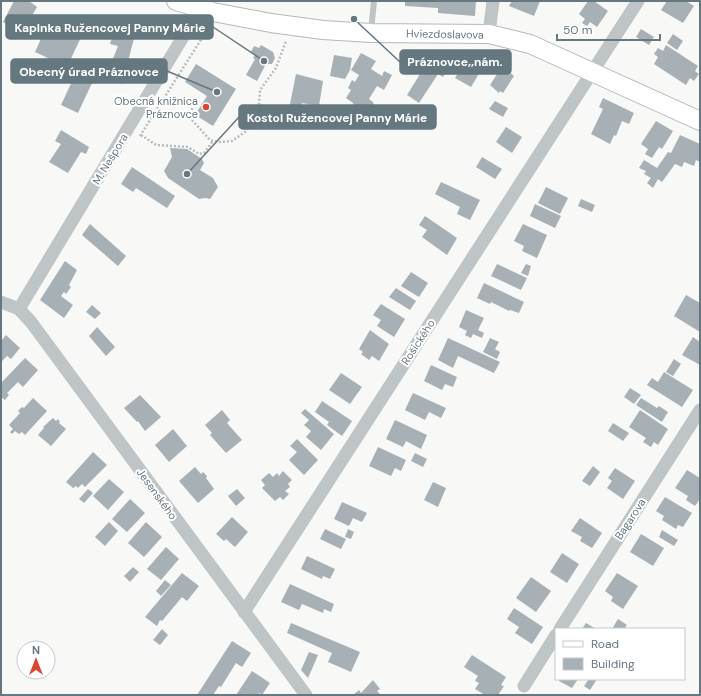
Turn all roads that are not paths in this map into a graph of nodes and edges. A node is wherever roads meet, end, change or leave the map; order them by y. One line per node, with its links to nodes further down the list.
1 (176, 1): 5 (street, Hviezdoslavova)
2 (374, 1): 6 (lane)
3 (493, 1): 7 (street)
4 (638, 1): 8 (street, Rošického)
5 (196, 4): 6 (street, Hviezdoslavova); 11 (street, M. Nešpora)
6 (371, 33): 7 (street, Hviezdoslavova)
7 (489, 34): 8 (street, Hviezdoslavova)
8 (592, 72): 9 (street, Hviezdoslavova); 13 (street, Rošického)
9 (700, 121)
10 (1, 302): 11 (street, Jesenského)
11 (19, 309): 13 (street, Jesenského)
12 (700, 410): 14 (street, Bagarova)
13 (244, 612): 17 (street, Jesenského)
14 (561, 628)
15 (555, 637): 16 (street)
16 (524, 686)
17 (306, 695)

